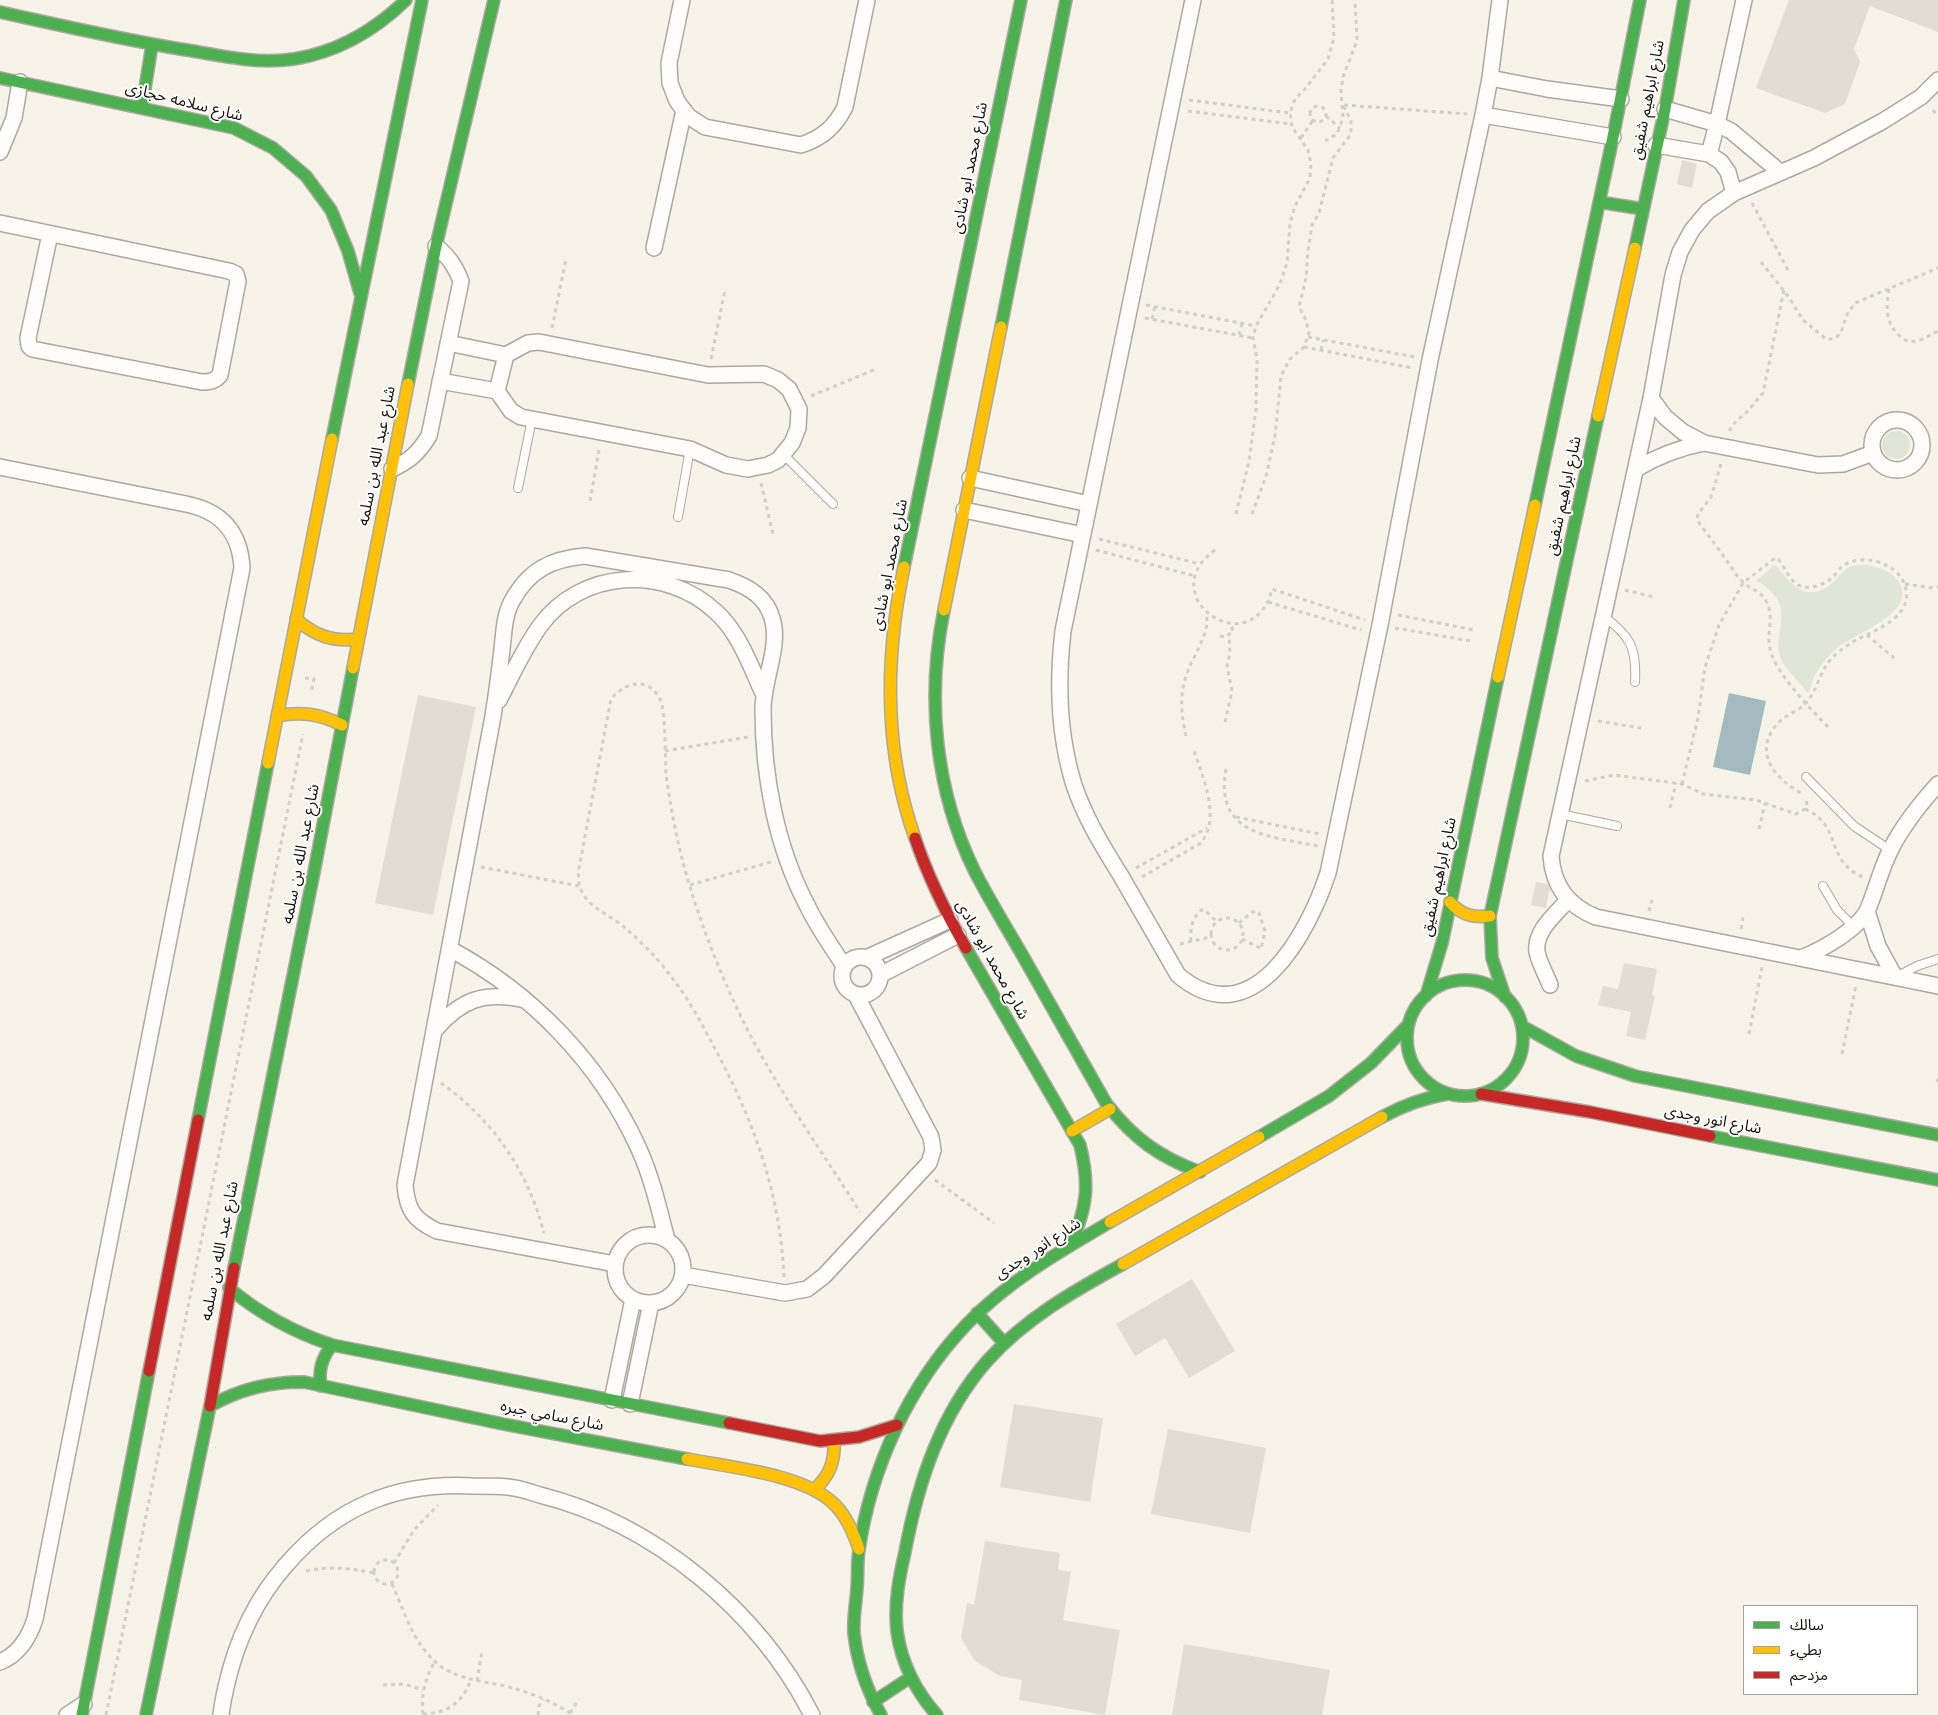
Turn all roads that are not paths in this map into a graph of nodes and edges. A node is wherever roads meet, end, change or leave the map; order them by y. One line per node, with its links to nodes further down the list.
1 (406, 0): 14 (street)
2 (422, 0): 37 (street)
3 (494, 0): 35 (street, شارع عبد الله بن سلمه)
4 (682, 0): 22 (street)
5 (867, 0): 22 (street)
6 (1021, 0): 76 (street, شارع محمد ابو شادى)
7 (1066, 0): 51 (street, شارع محمد ابو شادى)
8 (1193, 0): 54 (street)
9 (1500, 0): 16 (street)
10 (1640, 0): 19 (street, شارع ابراهيم شفيق)
11 (1684, 0): 21 (street, شارع ابراهيم شفيق)
12 (1744, 0): 24 (street)
13 (0, 12): 14 (street)
14 (152, 45): 20 (street)
15 (0, 78): 18 (street, شارع سلامه حجازى)
16 (1490, 78): 19 (street); 23 (street)
17 (1938, 80): 29 (street)
18 (20, 82): 20 (street, شارع سلامه حجازى); 27 (street)
19 (1621, 99): 25 (street, شارع ابراهيم شفيق)
20 (142, 107): 37 (street, شارع سلامه حجازى)
21 (1665, 108): 24 (street); 26 (street, شارع ابراهيم شفيق)
22 (684, 110): 36 (street)
23 (1483, 115): 25 (street); 57 (street)
24 (1717, 124): 28 (street); 29 (street)
25 (1613, 137): 31 (street, شارع ابراهيم شفيق)
26 (1656, 145): 28 (street); 32 (street, شارع ابراهيم شفيق)
27 (0, 152)
28 (1709, 154): 30 (street)
29 (1780, 172): 30 (street)
30 (1739, 192): 42 (street)
31 (1599, 202): 32 (street); 73 (street, شارع ابراهيم شفيق)
32 (1643, 209): 75 (street, شارع ابراهيم شفيق)
33 (0, 223): 34 (street)
34 (50, 234): 34 (street)
35 (436, 246): 38 (street); 49 (street, شارع عبد الله بن سلمه)
36 (654, 248)
37 (361, 295): 59 (street)
38 (448, 343): 39 (street); 40 (street)
39 (506, 355): 41 (street); 47 (street)
40 (440, 380): 41 (street); 49 (street)
41 (497, 391): 43 (street)
42 (1650, 398): 44 (street); 50 (street)
43 (532, 419): 45 (street); 52 (lane)
44 (1704, 443): 46 (street); 50 (street)
45 (690, 449): 47 (street); 56 (lane)
46 (1873, 453)
47 (784, 455): 53 (lane)
48 (0, 467): 120 (street)
49 (392, 469): 60 (street, شارع عبد الله بن سلمه)
50 (1636, 469): 58 (street)
51 (970, 478): 54 (street); 55 (street, شارع محمد ابو شادى)
52 (518, 488)
53 (833, 504)
54 (1089, 504): 57 (street)
55 (964, 510): 57 (street); 97 (street, شارع محمد ابو شادى)
56 (678, 517)
57 (1082, 540)
58 (1603, 616): 61 (lane); 68 (street)
59 (296, 619): 60 (street); 64 (street)
60 (358, 639): 65 (street, شارع عبد الله بن سلمه)
61 (1635, 682)
62 (763, 693): 63 (street); 63 (street); 83 (street)
63 (495, 708): 79 (street)
64 (277, 716): 65 (street); 123 (street)
65 (342, 725): 106 (street, شارع عبد الله بن سلمه)
66 (1806, 777): 70 (lane)
67 (1938, 784): 70 (street)
68 (1560, 814): 69 (lane); 72 (street)
69 (1617, 826)
70 (1890, 850): 74 (street)
71 (1822, 886): 77 (lane)
72 (1568, 900): 81 (street); 86 (street)
73 (1450, 902): 75 (street); 89 (street, شارع ابراهيم شفيق)
74 (1867, 911): 77 (street); 85 (street)
75 (1490, 916): 90 (street, شارع ابراهيم شفيق)
76 (950, 920): 78 (street, شارع محمد ابو شادى); 80 (street)
77 (1853, 926): 81 (street)
78 (958, 936): 84 (street); 98 (street, شارع محمد ابو شادى)
79 (450, 949): 91 (street); 94 (street)
80 (868, 958): 83 (street); 84 (street)
81 (1801, 958): 85 (street)
82 (1938, 959): 85 (lane)
83 (844, 966): 88 (street)
84 (880, 975): 88 (street)
85 (1895, 977): 87 (street)
86 (1550, 985)
87 (1938, 986)
88 (856, 995): 105 (street)
89 (1426, 996): 90 (street); 92 (street)
90 (1505, 997): 93 (street)
91 (526, 1000): 94 (street); 102 (street)
92 (1408, 1025): 95 (street); 100 (street, شارع انور وجدى)
93 (1522, 1026): 96 (street); 99 (street, شارع انور وجدى)
94 (434, 1031): 104 (street)
95 (1447, 1094): 96 (street); 110 (street)
96 (1481, 1094): 101 (street, شارع انور وجدى)
97 (1110, 1109): 98 (street); 100 (street, شارع محمد ابو شادى)
98 (1072, 1131): 103 (street, شارع محمد ابو شادى)
99 (1938, 1135)
100 (1200, 1172): 103 (street, شارع انور وجدى)
101 (1938, 1180)
102 (667, 1240): 104 (street); 105 (street)
103 (1070, 1246): 109 (street, شارع انور وجدى)
104 (615, 1264): 107 (street)
105 (683, 1275): 108 (street)
106 (230, 1288): 111 (street, شارع سامي جبره); 115 (street, شارع عبد الله بن سلمه)
107 (633, 1299): 108 (street); 113 (street)
108 (651, 1303): 114 (street)
109 (977, 1313): 110 (street); 116 (street, شارع انور وجدى)
110 (1004, 1343): 121 (street)
111 (332, 1345): 112 (street); 113 (street, شارع سامي جبره)
112 (321, 1386): 115 (street, شارع سامي جبره); 118 (street, شارع سامي جبره)
113 (612, 1400): 114 (street, شارع سامي جبره)
114 (630, 1404): 117 (street, شارع سامي جبره)
115 (210, 1406): 125 (street, شارع عبد الله بن سلمه)
116 (897, 1425): 117 (street, شارع سامي جبره); 119 (street, شارع انور وجدى)
117 (834, 1441): 118 (street)
118 (815, 1489): 119 (street, شارع سامي جبره)
119 (859, 1549): 122 (street, شارع انور وجدى)
120 (0, 1662)
121 (911, 1676): 122 (street); 129 (street)
122 (873, 1702): 128 (street, شارع انور وجدى)
123 (83, 1710): 124 (street)
124 (67, 1715)
125 (146, 1715)
126 (221, 1715): 127 (street)
127 (812, 1715)
128 (881, 1715)
129 (937, 1715)

